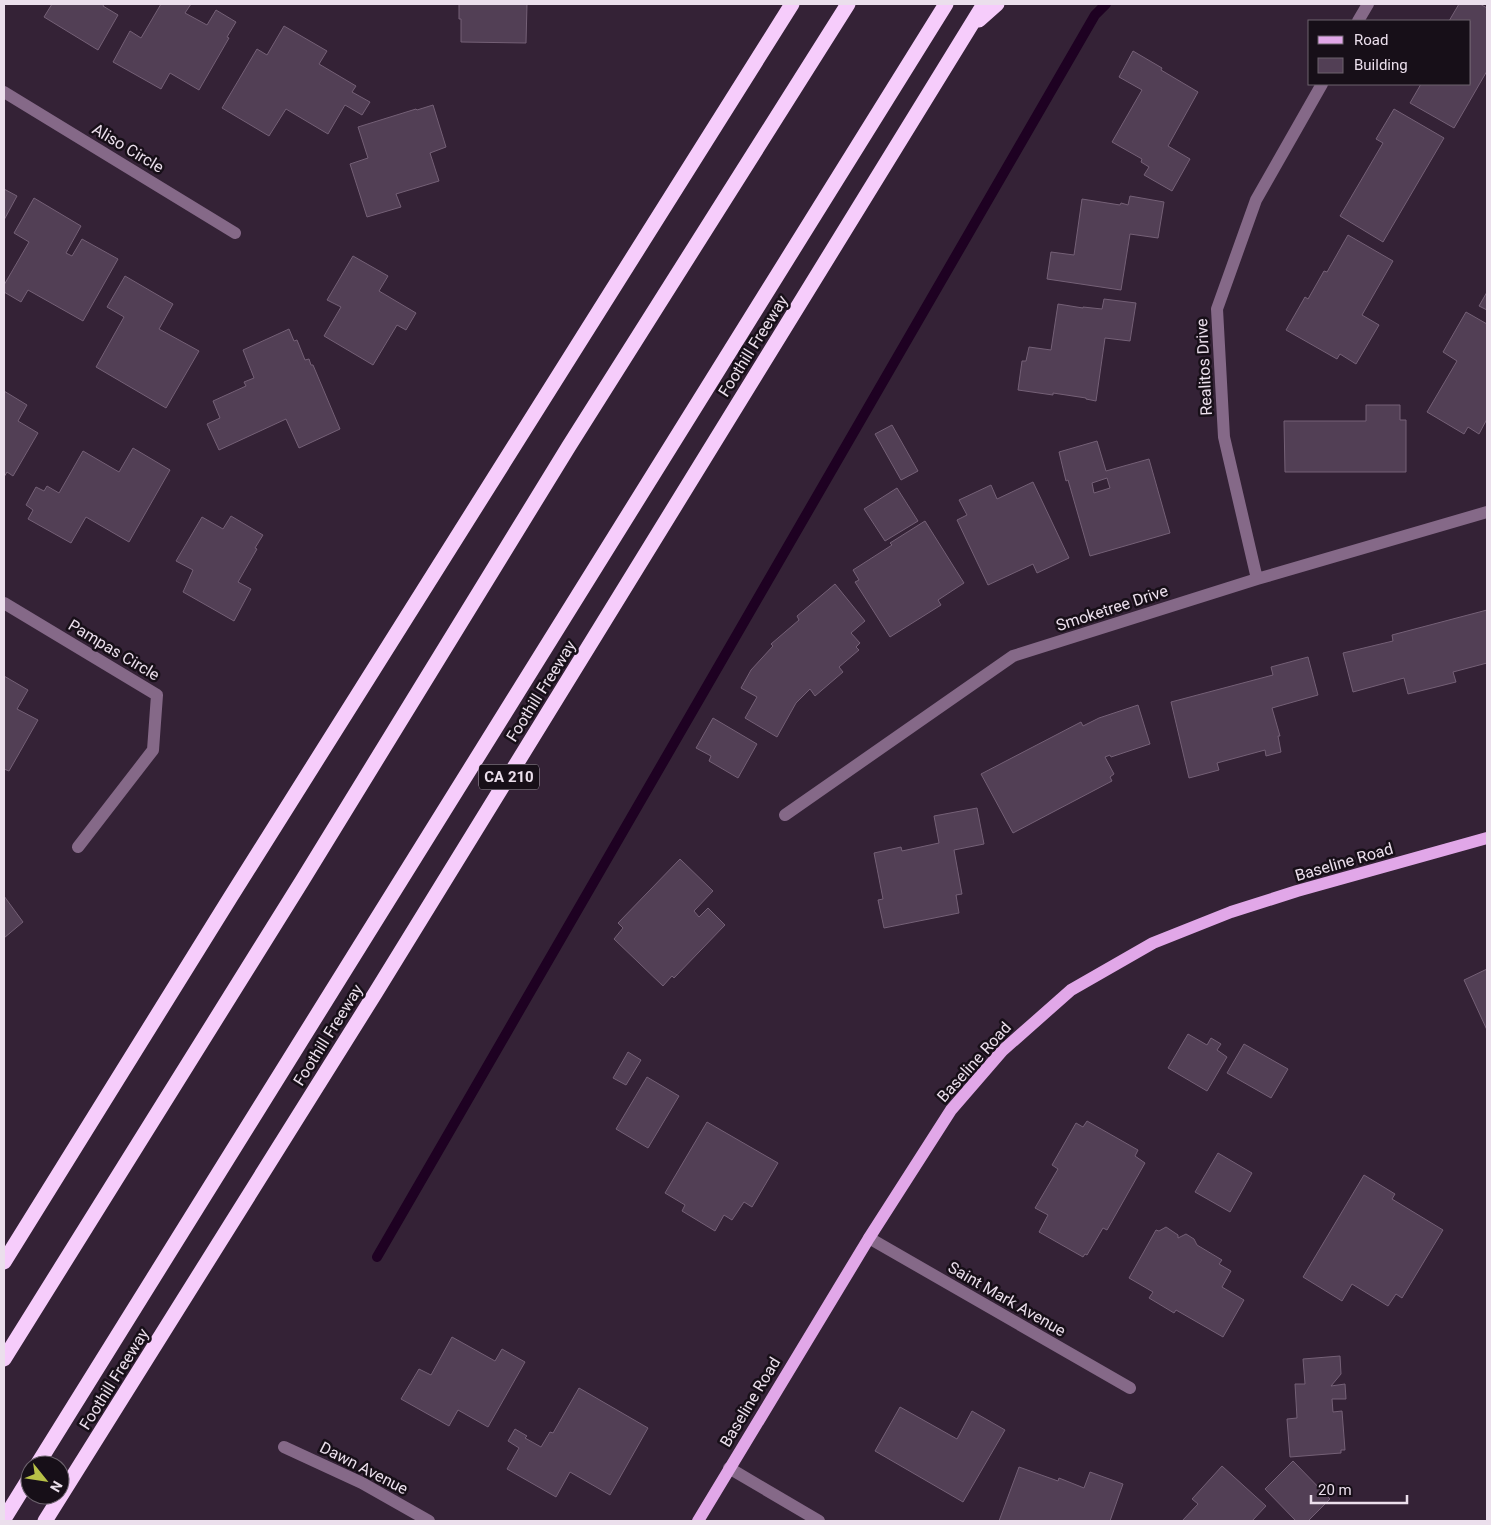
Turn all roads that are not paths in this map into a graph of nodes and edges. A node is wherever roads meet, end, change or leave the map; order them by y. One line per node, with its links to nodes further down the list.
1 (792, 4): 19 (highway)
2 (848, 4): 20 (highway)
3 (946, 4): 23 (highway)
4 (984, 4): 8 (highway, Foothill Freeway / CA 210)
5 (997, 4): 8 (highway)
6 (1368, 4): 7 (street)
7 (1359, 20)
8 (968, 30): 27 (highway, Foothill Freeway / CA 210)
9 (1321, 85): 13 (street, Realitos Drive)
10 (4, 92): 11 (street, Aliso Circle)
11 (235, 233)
12 (1487, 512): 13 (street, Smoketree Drive)
13 (1257, 579): 15 (street, Smoketree Drive)
14 (4, 603): 17 (street, Pampas Circle)
15 (785, 815)
16 (1487, 838): 18 (main road, Baseline Road)
17 (78, 847)
18 (869, 1238): 21 (street, Saint Mark Avenue); 24 (main road, Baseline Road)
19 (4, 1262)
20 (4, 1359)
21 (1130, 1388)
22 (284, 1447): 28 (street, Dawn Avenue)
23 (43, 1455)
24 (729, 1468): 29 (main road, Baseline Road); 30 (street)
25 (20, 1493): 26 (highway)
26 (4, 1519)
27 (45, 1521)
28 (429, 1521)
29 (698, 1521)
30 (819, 1521)

